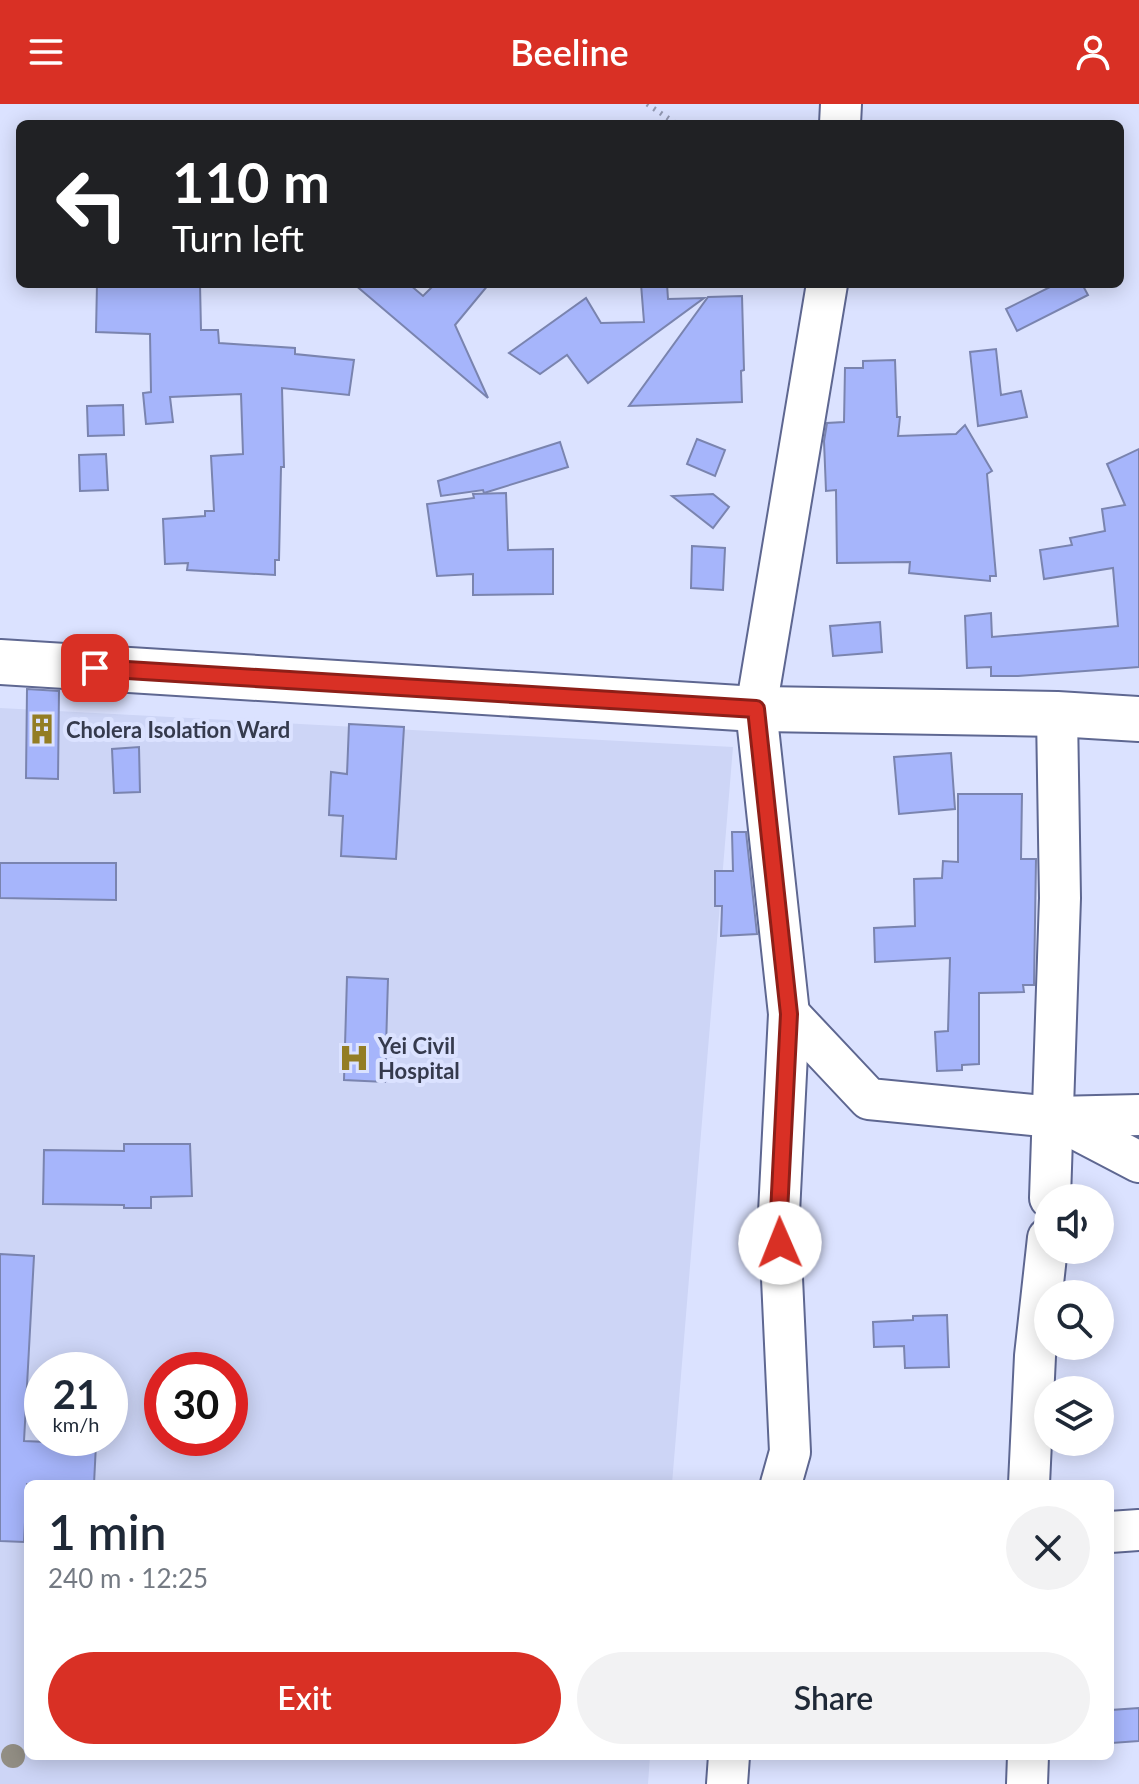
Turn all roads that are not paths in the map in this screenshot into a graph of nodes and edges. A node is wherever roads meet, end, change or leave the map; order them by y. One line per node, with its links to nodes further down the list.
1 (826, 288): 3 (street)
2 (0, 662): 3 (street)
3 (756, 709): 4 (street); 6 (street)
4 (1057, 714): 5 (street); 8 (street)
5 (1139, 719)
6 (789, 1014): 8 (street); 12 (street)
7 (1139, 1115): 8 (street)
8 (1053, 1117): 9 (street); 10 (street)
9 (1139, 1162)
10 (1051, 1184)
11 (1045, 1264): 13 (street)
12 (782, 1480)
13 (1029, 1480)
14 (1139, 1530): 15 (street)
15 (1114, 1532)
16 (729, 1760): 18 (street)
17 (1028, 1760): 19 (street)
18 (727, 1784)
19 (1027, 1784)

